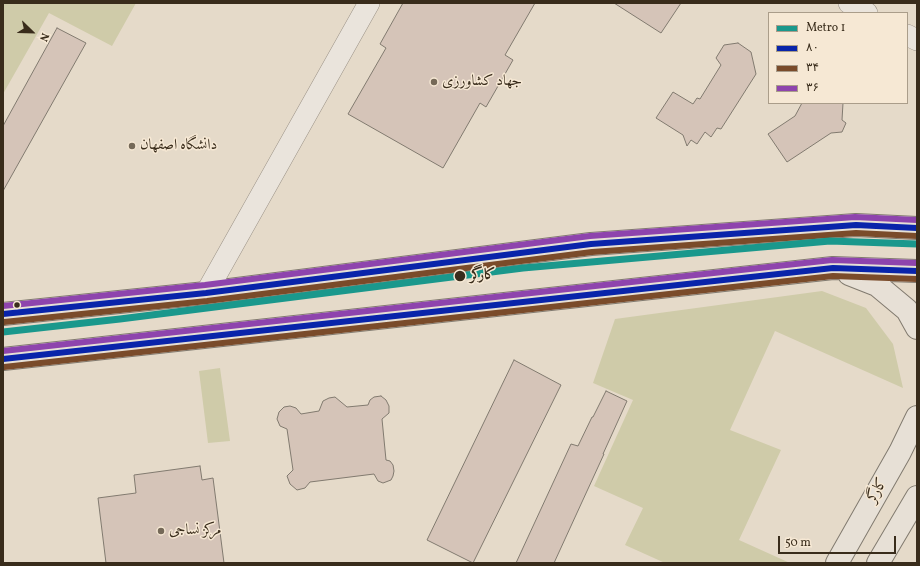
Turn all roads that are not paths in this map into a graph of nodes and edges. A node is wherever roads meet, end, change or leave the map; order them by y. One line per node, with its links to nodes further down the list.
1 (369, 3): 9 (street)
2 (849, 3): 3 (street)
3 (865, 12)
4 (908, 36): 5 (street)
5 (917, 40)
6 (917, 228): 9 (main road)
7 (833, 268): 8 (main road); 11 (main road); 12 (main road)
8 (917, 271)
9 (206, 293): 10 (main road)
10 (3, 314)
11 (917, 328)
12 (3, 359)
13 (917, 418): 15 (main road, کارگر)
14 (917, 497): 16 (main road)
15 (842, 561)
16 (878, 563)

